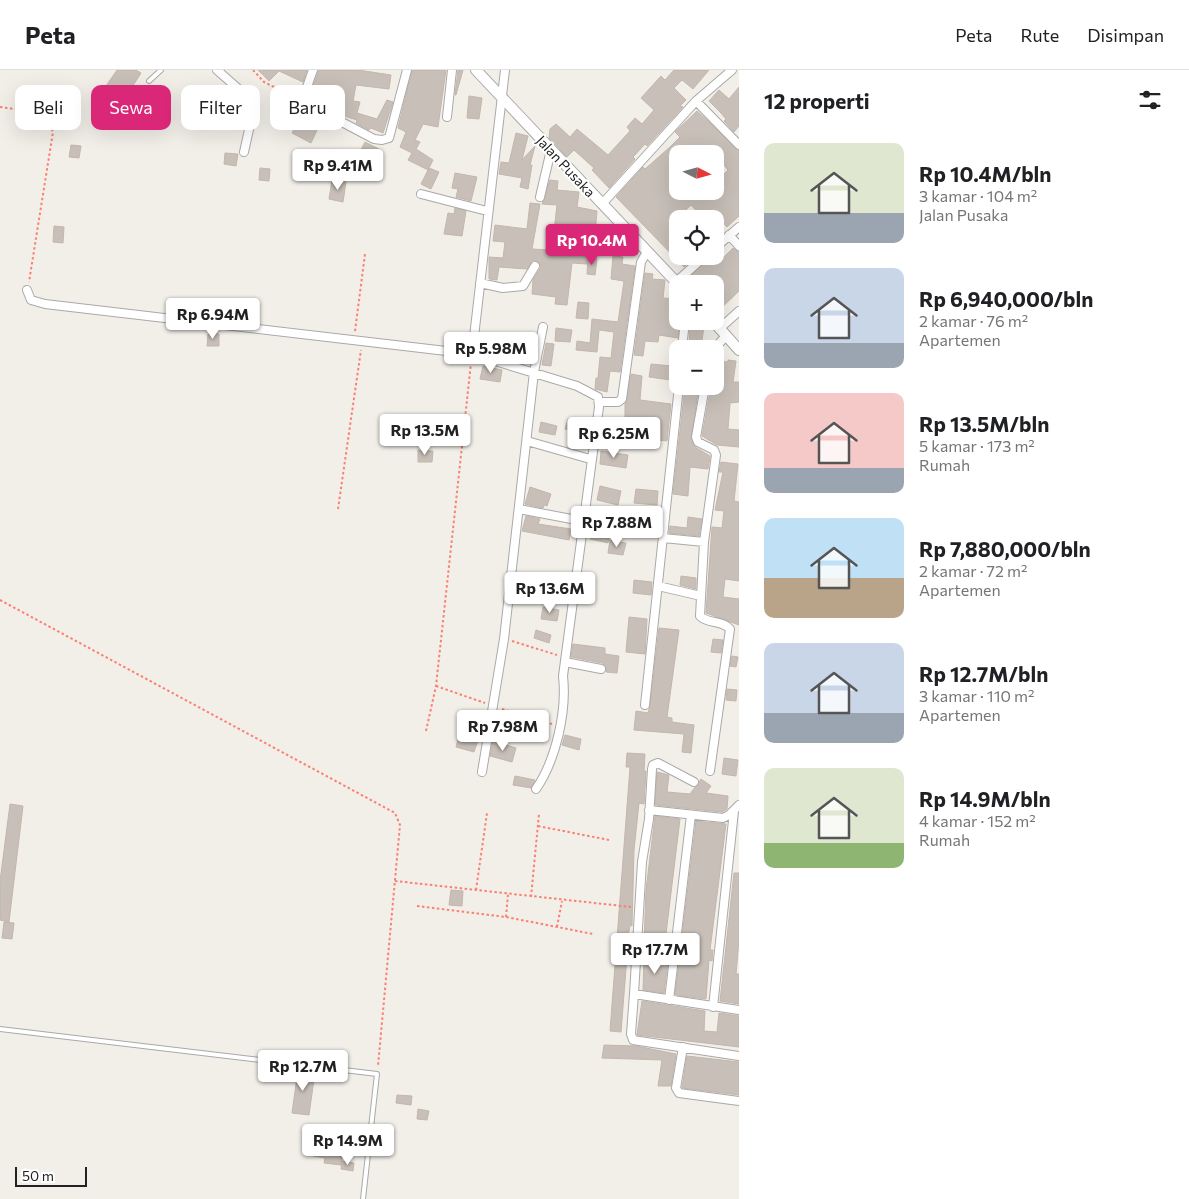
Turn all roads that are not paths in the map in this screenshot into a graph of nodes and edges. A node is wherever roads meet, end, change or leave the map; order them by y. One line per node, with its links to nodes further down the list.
1 (161, 70): 9 (lane)
2 (217, 70): 15 (street)
3 (314, 70): 4 (street)
4 (407, 70)
5 (452, 70): 12 (street)
6 (476, 70): 10 (street, Jalan Pusaka)
7 (505, 70): 10 (street)
8 (732, 70): 11 (street)
9 (149, 81)
10 (502, 96): 14 (street, Jalan Pusaka); 19 (street)
11 (696, 101): 13 (street); 18 (street)
12 (447, 117)
13 (739, 145)
14 (550, 150): 17 (street); 18 (street, Jalan Pusaka)
15 (244, 152)
16 (421, 194): 19 (street)
17 (540, 197)
18 (602, 204): 24 (street, Jalan Pusaka)
19 (487, 211): 29 (street)
20 (739, 227): 21 (street)
21 (729, 235): 22 (street); 23 (street)
22 (724, 240)
23 (739, 246)
24 (647, 252): 27 (street, Jalan Pusaka); 40 (street)
25 (696, 265): 28 (street)
26 (535, 266): 29 (street)
27 (669, 275)
28 (685, 275)
29 (480, 283): 36 (street)
30 (27, 290): 36 (street)
31 (739, 311): 32 (street)
32 (724, 324)
33 (543, 327): 37 (street)
34 (720, 330): 35 (street)
35 (739, 350)
36 (472, 354): 37 (street)
37 (534, 372): 40 (street); 41 (street)
38 (677, 395): 45 (street)
39 (703, 395): 46 (street)
40 (599, 402): 42 (street)
41 (527, 441): 42 (street); 43 (street)
42 (590, 459): 44 (street)
43 (519, 509): 44 (street); 53 (street)
44 (582, 521): 49 (street)
45 (663, 538): 46 (street); 47 (street)
46 (704, 542): 48 (street)
47 (658, 586): 48 (street); 51 (street)
48 (700, 596): 52 (street)
49 (566, 660): 50 (street); 55 (street)
50 (601, 669)
51 (645, 706)
52 (710, 771)
53 (482, 772)
54 (694, 782): 57 (street)
55 (536, 789)
56 (736, 808): 58 (street); 63 (street)
57 (649, 810): 58 (street); 59 (street)
58 (691, 815): 60 (street)
59 (636, 950): 60 (street); 61 (street)
60 (675, 956): 62 (street)
61 (634, 994): 62 (street); 66 (street)
62 (669, 1000): 63 (street)
63 (713, 1007): 64 (street)
64 (739, 1010)
65 (0, 1030): 69 (lane)
66 (683, 1047): 67 (street); 68 (street)
67 (739, 1056)
68 (739, 1101)
69 (363, 1199)

